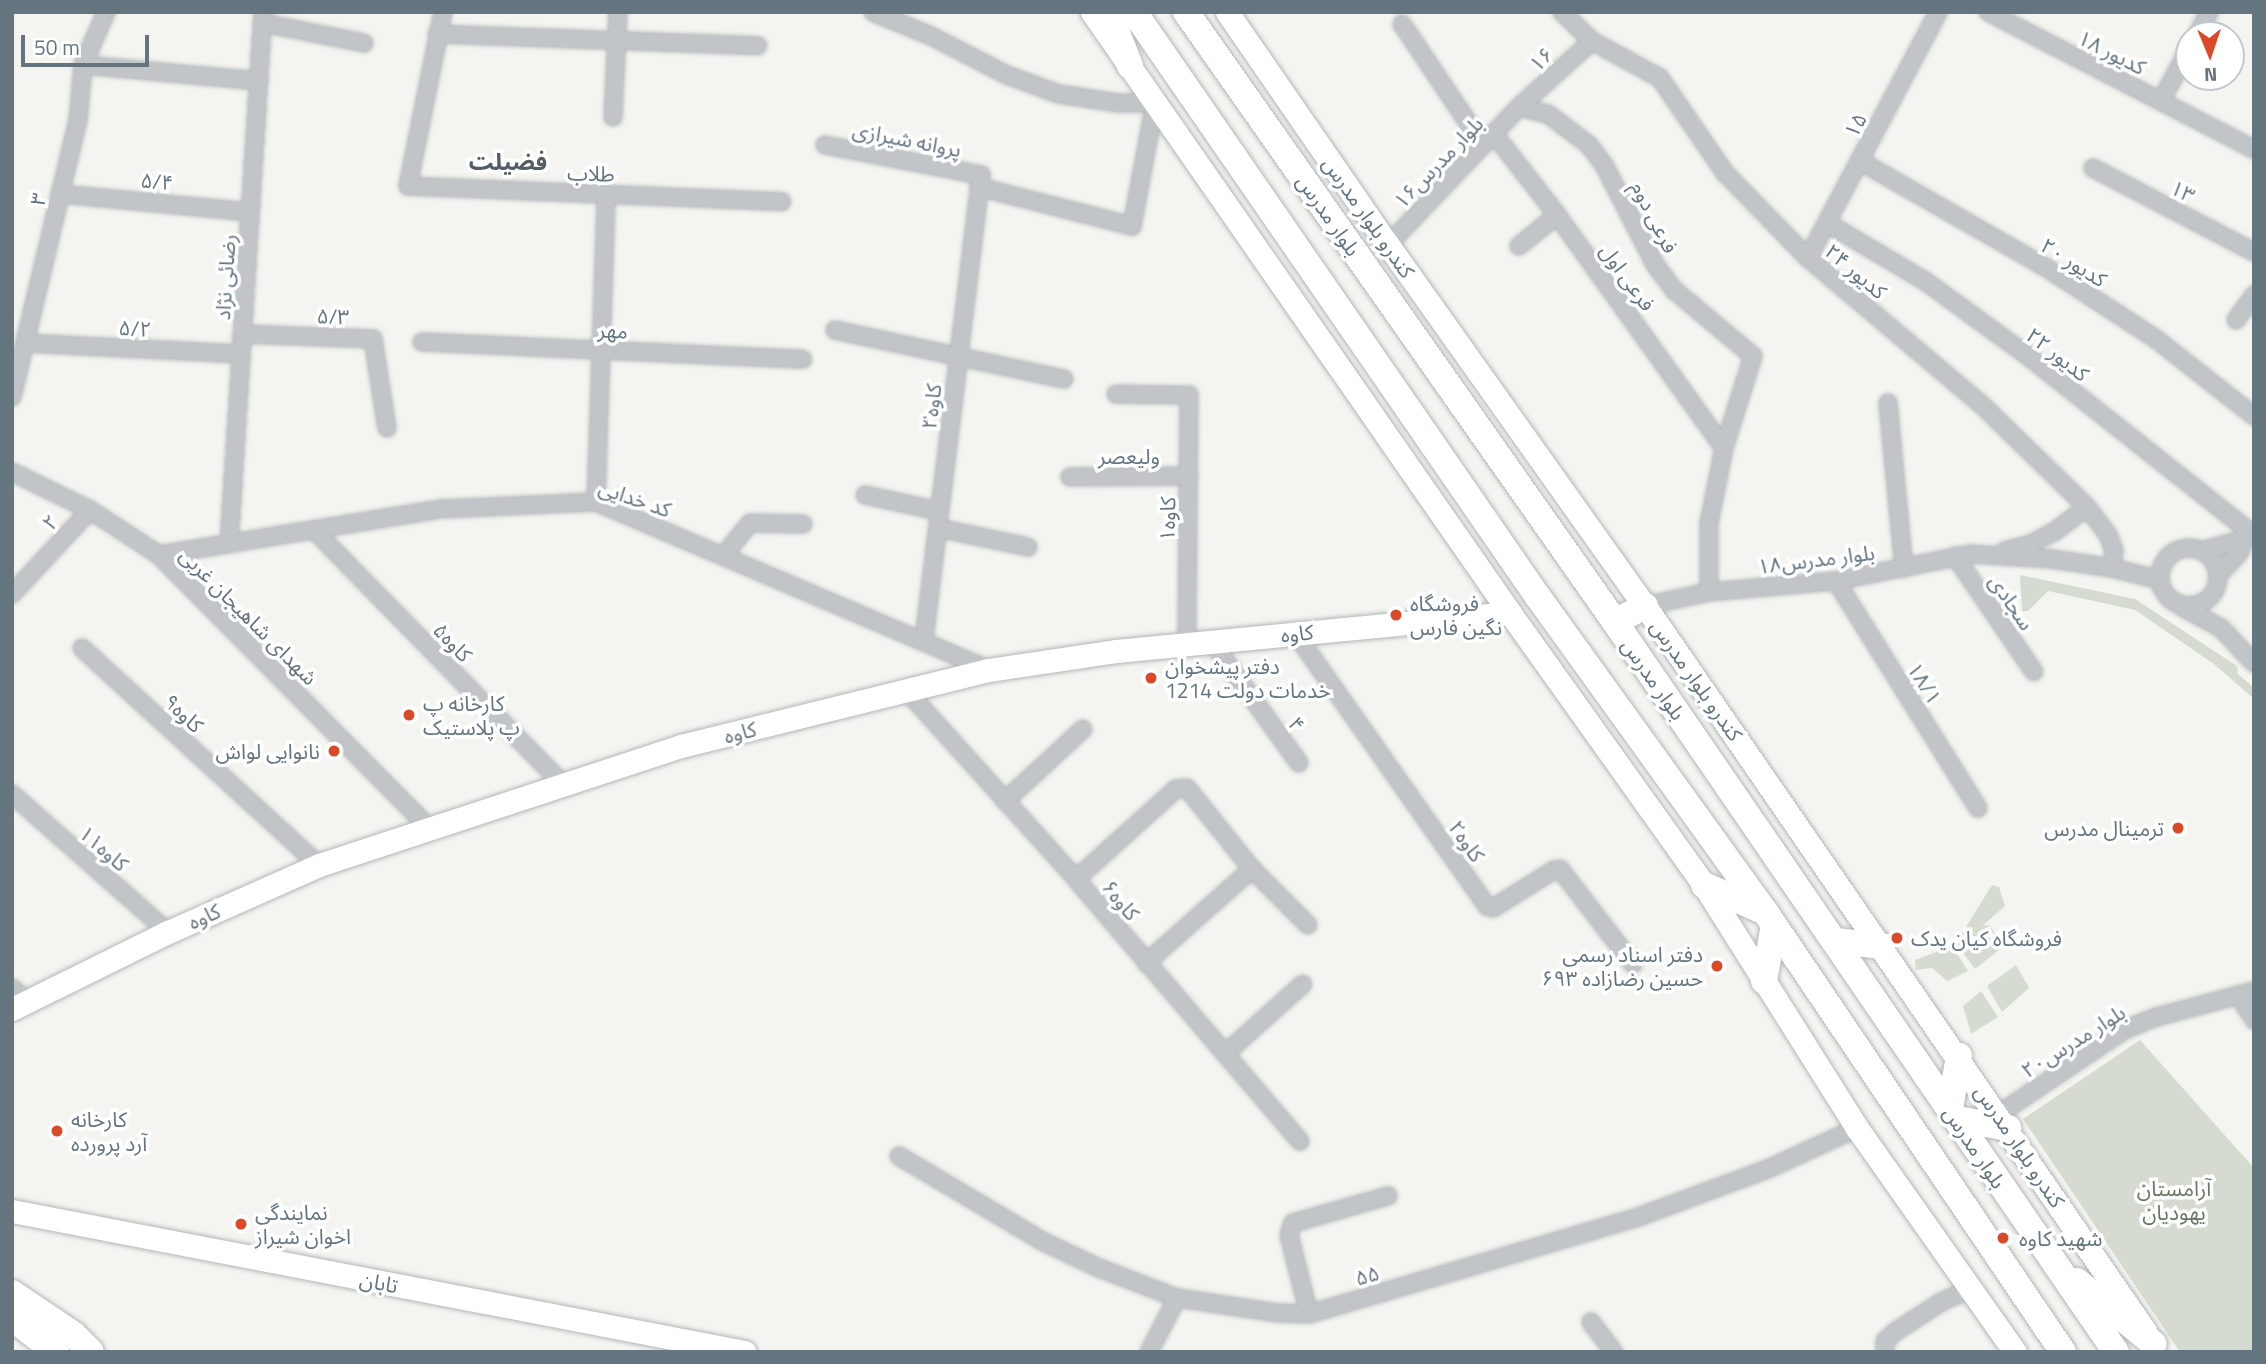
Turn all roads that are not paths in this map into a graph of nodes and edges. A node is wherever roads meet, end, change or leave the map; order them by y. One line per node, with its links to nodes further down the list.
1 (106, 12): 20 (street, ۳)
2 (443, 12): 15 (street, طلاب)
3 (618, 12): 16 (street)
4 (873, 12): 25 (street)
5 (1092, 12): 21 (main road)
6 (1109, 12): 21 (main road)
7 (1134, 12): 41 (main road, بلوار مدرس)
8 (1227, 12): 42 (main road, کندرو بلوار مدرس)
9 (1562, 12): 17 (street, کدیور ۲۴)
10 (1938, 12): 31 (street, ۱۵)
11 (1988, 12): 24 (street, کدیور ۱۸)
12 (1189, 15): 39 (main road, بلوار مدرس)
13 (263, 17): 18 (street); 23 (street, رضائی نژاد)
14 (1402, 24): 28 (street, فرعی اول)
15 (437, 33): 16 (street); 35 (street, طلاب)
16 (616, 40): 19 (street); 27 (street)
17 (1592, 40): 26 (street, ۱۶); 45 (street, کدیور ۲۴)
18 (364, 43)
19 (758, 46)
20 (83, 65): 23 (street); 34 (street, ۳)
21 (1130, 66): 25 (main road)
22 (2175, 75): 24 (street)
23 (259, 81): 37 (street, رضائی نژاد)
24 (2161, 101): 30 (street, کدیور ۱۸)
25 (1155, 103): 33 (street, پروانه شیرازی); 91 (main road)
26 (1519, 107): 28 (street, بلوار مدرس۱۶); 62 (street, فرعی دوم)
27 (613, 117)
28 (1489, 139): 38 (street, فرعی اول); 42 (street, بلوار مدرس۱۶)
29 (825, 145): 33 (street, پروانه شیرازی)
30 (2254, 149)
31 (1860, 161): 40 (street, ۱۵); 60 (street, کدیور ۲۰)
32 (2093, 168): 44 (street, ۱۳)
33 (980, 181): 54 (street, کاوه۳)
34 (60, 194): 37 (street, ۵/۴); 51 (street, ۳)
35 (606, 195): 36 (street, طلاب); 52 (street)
36 (782, 202)
37 (250, 212): 49 (street, رضائی نژاد)
38 (1557, 215): 43 (street); 62 (street, فرعی اول)
39 (1333, 221): 41 (main road); 92 (main road, بلوار مدرس)
40 (1827, 223): 45 (street, ۱۵); 73 (street, کدیور ۲۲)
41 (1295, 245): 114 (main road, بلوار مدرس)
42 (1388, 245): 90 (main road, کندرو بلوار مدرس)
43 (1519, 246)
44 (2254, 252)
45 (1808, 258): 68 (street, کدیور ۲۴)
46 (2254, 295): 47 (street)
47 (2236, 320)
48 (835, 330): 54 (street)
49 (243, 334): 53 (street, رضائی نژاد); 61 (street, ۵/۳)
50 (422, 342): 52 (street, مهر)
51 (25, 343): 53 (street, ۵/۲); 58 (street, ۳)
52 (601, 351): 55 (street, مهر); 67 (street)
53 (242, 355): 74 (street, رضائی نژاد)
54 (958, 356): 56 (street); 70 (street, کاوه۳)
55 (803, 359)
56 (1064, 379)
57 (1116, 394): 65 (street, کاوه۱)
58 (12, 397)
59 (1888, 403): 81 (street)
60 (2254, 416)
61 (387, 428)
62 (1724, 448): 86 (street)
63 (12, 472): 69 (street, شهدای شاهیجان غربی)
64 (1070, 477): 65 (street, ولیعصر)
65 (1189, 477): 97 (street, کاوه۱)
66 (865, 495): 70 (street)
67 (596, 502): 72 (street, کد خدایی); 79 (street, کد خدایی)
68 (2087, 507): 77 (street); 82 (street, کدیور ۲۴)
69 (90, 510): 78 (street, شهدای شاهیجان غربی); 87 (street, ۲)
70 (938, 519): 75 (street); 95 (street, کاوه۳)
71 (803, 524): 79 (street)
72 (314, 530): 74 (street, کد خدایی); 105 (street, کاوه۵)
73 (2251, 535): 76 (street); 83 (street)
74 (229, 544): 78 (street, کد خدایی)
75 (1028, 547)
76 (2201, 551): 83 (street); 84 (street)
77 (1992, 554): 80 (street, بلوار مدرس۱۸); 82 (street)
78 (159, 555): 109 (street, شهدای شاهیجان غربی)
79 (724, 555): 95 (street, کد خدایی)
80 (1955, 556): 81 (street, بلوار مدرس۱۸); 101 (street, سجادی)
81 (1905, 568): 85 (street, بلوار مدرس۱۸)
82 (2112, 568): 84 (street)
83 (2218, 575): 88 (street)
84 (2160, 580): 89 (street)
85 (1836, 581): 86 (street, بلوار مدرس۱۸); 108 (street, ۱۸/۱)
86 (1709, 592): 90 (street, بلوار مدرس۱۸)
87 (12, 594)
88 (2213, 594): 89 (street); 93 (street)
89 (2177, 604): 93 (street)
90 (1646, 606): 92 (main road); 118 (main road, کندرو بلوار مدرس)
91 (1510, 613): 94 (main road, کاوه); 113 (main road)
92 (1615, 622): 117 (main road, بلوار مدرس)
93 (2221, 628): 99 (street)
94 (1296, 633): 96 (main road, کاوه); 120 (street, کاوه۲)
95 (924, 641): 100 (street, کد خدایی)
96 (1212, 642): 97 (main road, کاوه); 104 (street, ۴)
97 (1187, 644): 100 (main road, کاوه)
98 (82, 648): 110 (street, کاوه۹)
99 (2254, 663)
100 (989, 670): 102 (main road, کاوه)
101 (2034, 672)
102 (906, 690): 105 (main road, کاوه); 107 (street, کاوه۶)
103 (1083, 729): 107 (street)
104 (1299, 763)
105 (563, 785): 109 (main road, کاوه)
106 (12, 794): 116 (street, کاوه۱۱)
107 (1005, 801): 112 (street, کاوه۶)
108 (1978, 808)
109 (428, 827): 110 (main road, کاوه)
110 (319, 865): 116 (main road, کاوه)
111 (1252, 869): 112 (street); 115 (street); 119 (street)
112 (1076, 879): 119 (street, کاوه۶)
113 (1704, 885): 114 (main road); 121 (main road)
114 (1770, 919): 121 (main road); 151 (main road, بلوار مدرس)
115 (1308, 925)
116 (168, 932): 125 (main road, کاوه)
117 (1836, 941): 118 (main road); 123 (main road, بلوار مدرس)
118 (1884, 949): 123 (main road); 128 (main road, کندرو بلوار مدرس)
119 (1146, 962): 127 (street, کاوه۶)
120 (1633, 964)
121 (1764, 981): 131 (main road)
122 (1303, 984): 127 (street)
123 (1870, 990): 129 (main road, بلوار مدرس)
124 (2246, 993): 126 (street); 130 (street, بلوار مدرس۲۰)
125 (18, 1000)
126 (2254, 1020)
127 (1226, 1053): 132 (street, کاوه۶)
128 (1959, 1056): 129 (main road); 130 (main road, کندرو بلوار مدرس)
129 (1953, 1114): 130 (main road); 136 (main road, بلوار مدرس)
130 (2004, 1121): 143 (main road, کندرو بلوار مدرس)
131 (1857, 1128): 137 (main road); 140 (street, ۵۵)
132 (1300, 1141)
133 (899, 1156): 139 (street, ۵۵)
134 (1388, 1196): 140 (street)
135 (15, 1215): 146 (main road, تابان)
136 (2052, 1261): 143 (main road); 152 (main road, بلوار مدرس)
137 (1970, 1289): 149 (street); 150 (main road)
138 (12, 1293): 145 (main road)
139 (1177, 1298): 140 (street, ۵۵); 147 (street)
140 (1308, 1314)
141 (12, 1318): 144 (main road)
142 (1591, 1322): 148 (street)
143 (2157, 1348)
144 (56, 1352)
145 (91, 1352)
146 (745, 1352)
147 (1149, 1352)
148 (1614, 1352)
149 (1885, 1352)
150 (2015, 1352)
151 (2063, 1352)
152 (2116, 1352)

